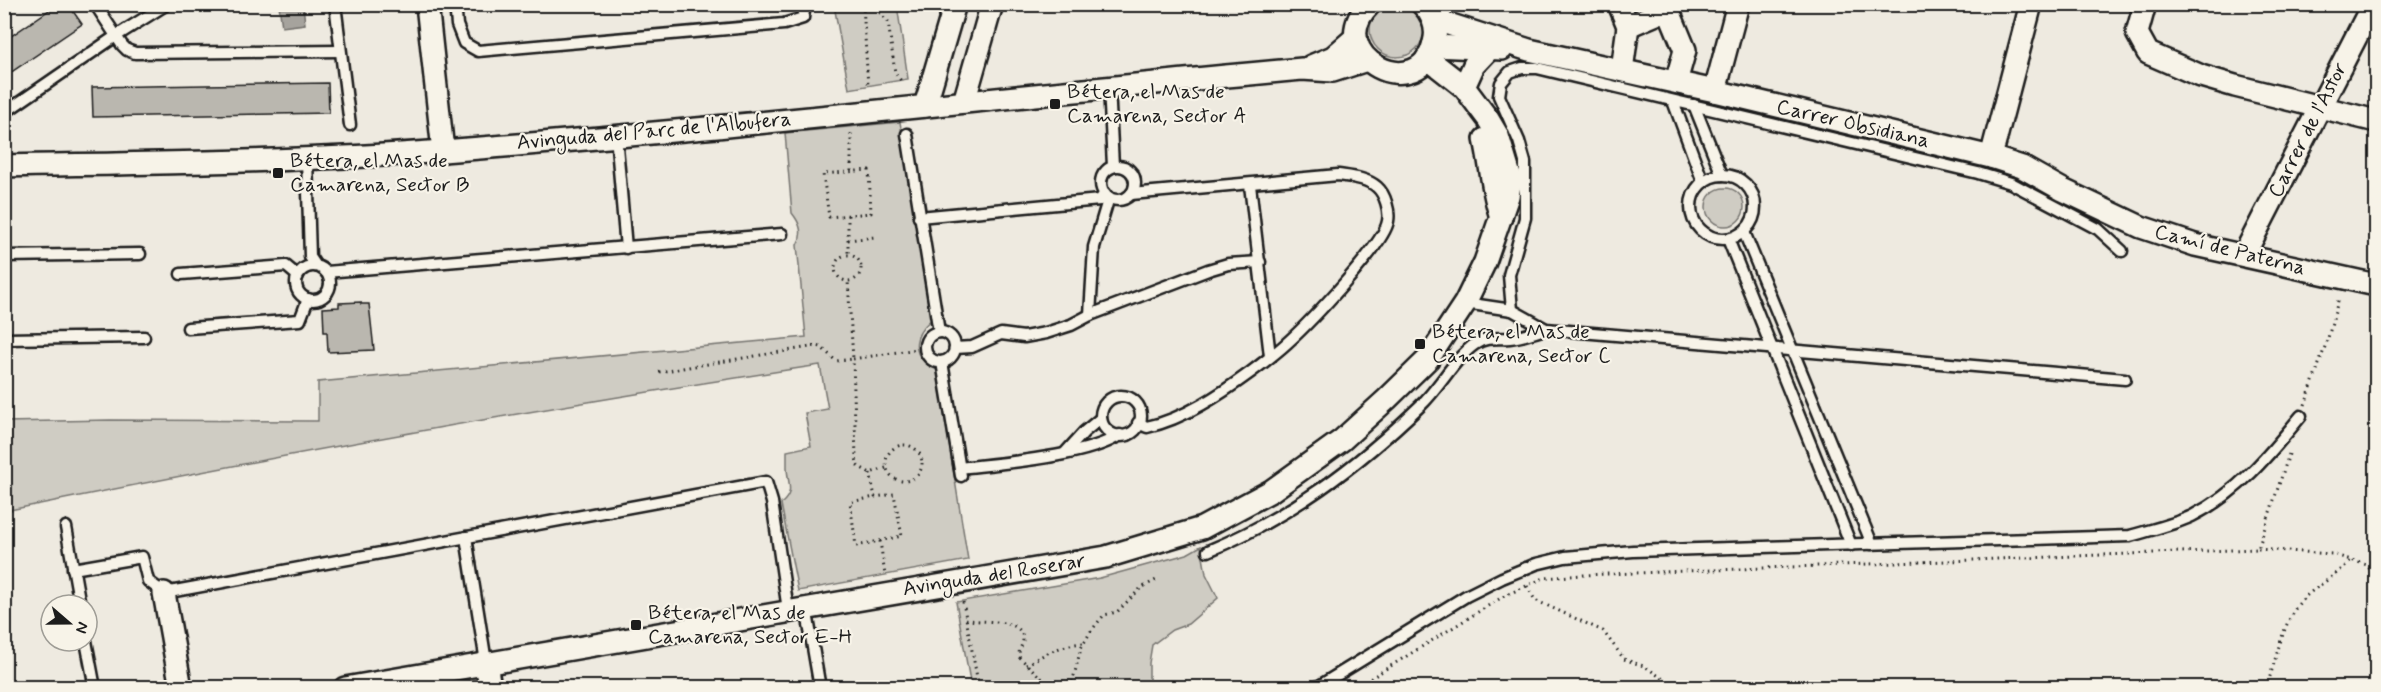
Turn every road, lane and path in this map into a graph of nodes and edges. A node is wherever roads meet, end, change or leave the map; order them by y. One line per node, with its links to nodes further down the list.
1 (95, 4): 21 (lane)
2 (167, 4): 21 (lane)
3 (335, 4): 24 (lane)
4 (427, 4): 45 (street)
5 (455, 4): 6 (lane)
6 (805, 4)
7 (863, 4): 30 (path)
8 (871, 4): 29 (path)
9 (956, 4): 37 (street)
10 (992, 4): 35 (street)
11 (1370, 4): 19 (street, Avinguda del Parc de l'Albufera)
12 (1618, 4): 20 (street)
13 (1738, 4): 33 (street)
14 (2031, 4): 46 (street)
15 (2145, 4): 38 (street)
16 (2373, 4): 38 (street, Carrer de l'Astor)
17 (1667, 7): 20 (street); 34 (street)
18 (1427, 12): 23 (street); 25 (street)
19 (1355, 21): 26 (street); 27 (street, Avinguda del Parc de l'Albufera)
20 (1628, 26): 28 (street)
21 (116, 36): 24 (lane); 39 (lane)
22 (1490, 48): 23 (street); 25 (street); 32 (street)
23 (1529, 50): 28 (street)
24 (340, 51): 41 (lane)
25 (1424, 58): 26 (street); 32 (street, Avinguda del Roserar); 58 (street)
26 (1366, 60): 27 (street, Avinguda del Parc de l'Albufera)
27 (1302, 69): 31 (street, Avinguda del Parc de l'Albufera)
28 (1622, 70): 34 (street)
29 (902, 82)
30 (868, 86)
31 (1108, 86): 35 (street, Avinguda del Parc de l'Albufera); 49 (lane)
32 (1464, 87): 58 (street, Avinguda del Roserar)
33 (1715, 91): 34 (street); 46 (street, Carrer Obsidiana)
34 (1674, 92): 36 (lane); 52 (lane); 79 (lane)
35 (964, 102): 37 (street, Avinguda del Parc de l'Albufera)
36 (1694, 105): 51 (lane); 65 (lane)
37 (925, 106): 44 (street, Avinguda del Parc de l'Albufera)
38 (2319, 107): 40 (street); 68 (street, Carrer de l'Astor)
39 (4, 113)
40 (2376, 121)
41 (350, 125)
42 (851, 127): 50 (path)
43 (907, 134): 57 (lane)
44 (616, 135): 45 (street, Avinguda del Parc de l'Albufera); 64 (lane)
45 (443, 151): 47 (street, Avinguda del Parc de l'Albufera)
46 (1991, 157): 68 (street, Camí de Paterna)
47 (307, 159): 48 (street, Avinguda del Parc de l'Albufera); 71 (lane)
48 (4, 166)
49 (1113, 166): 54 (lane); 55 (lane)
50 (851, 171): 56 (path); 56 (path)
51 (1722, 175): 52 (lane); 59 (lane)
52 (1703, 182): 62 (lane)
53 (1250, 185): 54 (lane); 70 (lane); 90 (lane)
54 (1131, 194): 55 (lane)
55 (1107, 195): 57 (lane); 80 (lane)
56 (848, 215): 63 (path)
57 (919, 217): 83 (lane)
58 (1500, 217): 78 (street, Avinguda del Roserar)
59 (1744, 232): 62 (lane); 89 (lane)
60 (782, 234): 64 (lane)
61 (875, 237): 63 (path)
62 (1728, 239): 88 (lane)
63 (848, 240): 67 (path)
64 (626, 248): 72 (lane)
65 (2122, 251)
66 (140, 254): 69 (lane)
67 (849, 255): 75 (path); 75 (path)
68 (2244, 255): 76 (street, Camí de Paterna)
69 (4, 256)
70 (1260, 262): 80 (lane); 90 (lane)
71 (316, 266): 72 (lane); 74 (lane)
72 (326, 272): 77 (lane)
73 (181, 274): 74 (lane)
74 (298, 276): 77 (lane)
75 (848, 281): 91 (path)
76 (2376, 285)
77 (308, 299): 81 (lane)
78 (1465, 303): 79 (lane); 119 (street, Avinguda del Roserar)
79 (1512, 310): 82 (lane)
80 (1090, 315): 86 (lane)
81 (188, 328)
82 (1546, 329): 88 (lane); 109 (lane)
83 (939, 332): 86 (lane); 92 (lane)
84 (144, 337): 85 (lane)
85 (4, 339)
86 (955, 348): 92 (lane)
87 (917, 349): 91 (path)
88 (1772, 349): 89 (lane); 106 (lane)
89 (1793, 351): 94 (lane); 107 (lane)
90 (1270, 356): 97 (lane)
91 (853, 359): 93 (path); 101 (path)
92 (942, 362): 99 (lane)
93 (658, 372)
94 (2125, 379)
95 (2301, 416): 107 (lane)
96 (1101, 418): 97 (lane); 98 (lane); 99 (lane)
97 (1138, 423): 98 (lane)
98 (1120, 435): 99 (lane)
99 (1065, 453)
100 (886, 468): 100 (path); 101 (path)
101 (870, 473): 102 (path)
102 (875, 497): 105 (path); 105 (path)
103 (66, 527): 111 (lane)
104 (466, 537): 117 (lane); 119 (lane); 123 (lane)
105 (880, 541): 112 (path)
106 (1851, 544): 107 (lane); 133 (lane)
107 (1872, 544)
108 (2258, 549): 110 (path)
109 (1208, 551)
110 (2351, 560): 113 (path); 135 (path)
111 (73, 569): 116 (lane); 117 (lane)
112 (885, 575)
113 (2376, 578)
114 (1158, 579): 121 (path)
115 (1527, 586): 134 (path)
116 (78, 593)
117 (164, 593): 126 (street)
118 (963, 602): 120 (path)
119 (797, 608): 123 (street, Avinguda del Roserar); 129 (lane)
120 (966, 619): 124 (path); 130 (path)
121 (1084, 644): 124 (path); 132 (path)
122 (88, 653): 125 (lane)
123 (486, 662): 127 (street, Avinguda del Roserar); 128 (street)
124 (1026, 665): 131 (path)
125 (95, 687)
126 (181, 687)
127 (345, 687)
128 (490, 687)
129 (820, 687)
130 (979, 687)
131 (1052, 687)
132 (1071, 687)
133 (1316, 687)
134 (1676, 687)
135 (2266, 687)

